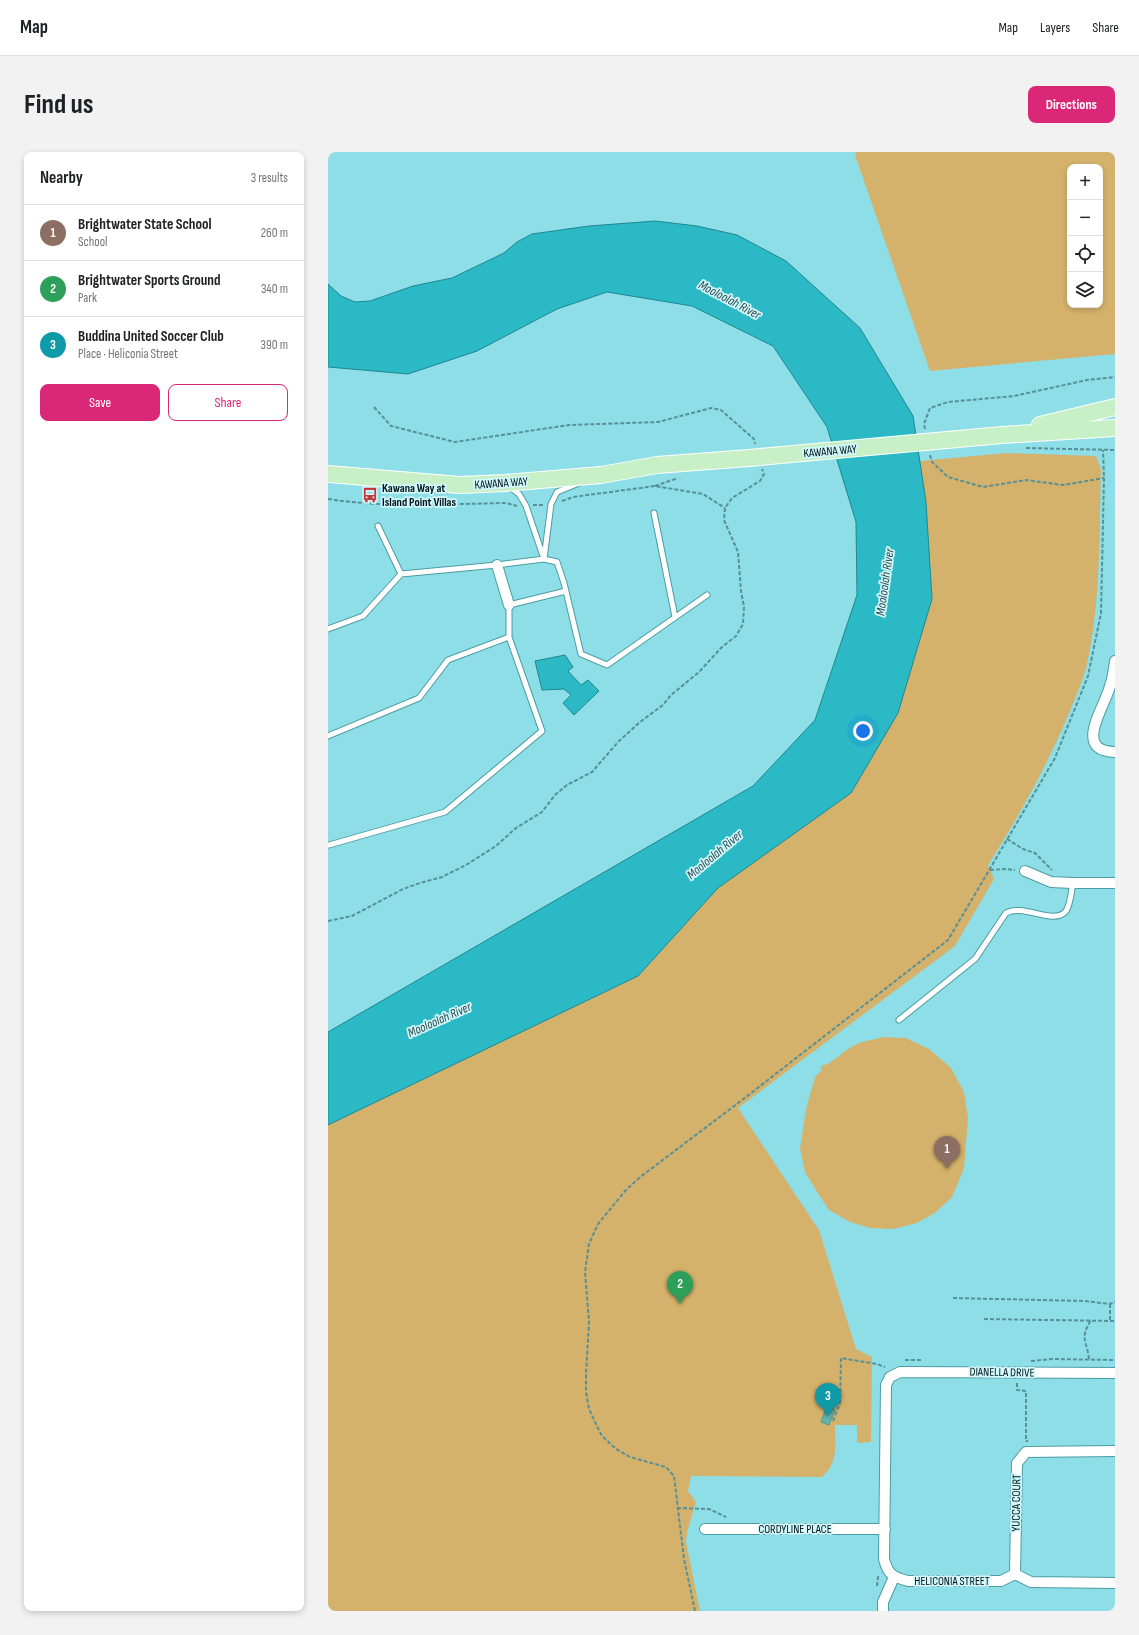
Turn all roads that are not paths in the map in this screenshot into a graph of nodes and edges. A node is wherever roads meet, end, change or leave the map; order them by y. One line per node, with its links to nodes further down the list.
1 (1115, 407): 3 (main road, KAWANA WAY)
2 (1115, 428): 3 (main road, KAWANA WAY)
3 (1002, 435): 4 (main road, KAWANA WAY, bridge)
4 (657, 465): 6 (main road, KAWANA WAY); 7 (main road, KAWANA WAY)
5 (328, 474): 7 (main road, KAWANA WAY)
6 (601, 475): 8 (main road, KAWANA WAY); 11 (lane)
7 (416, 481): 8 (main road, KAWANA WAY)
8 (505, 483): 11 (lane)
9 (654, 513): 17 (lane)
10 (378, 526): 13 (lane)
11 (544, 559): 12 (lane); 14 (lane)
12 (497, 565): 13 (lane); 16 (street)
13 (401, 574): 18 (lane)
14 (566, 591): 16 (lane); 17 (lane)
15 (706, 595): 17 (lane)
16 (509, 605): 19 (lane)
17 (675, 617)
18 (328, 629)
19 (509, 637): 21 (lane); 23 (lane)
20 (1115, 661): 22 (street)
21 (328, 736)
22 (1115, 752)
23 (329, 845)
24 (1025, 872): 25 (street)
25 (1073, 883): 26 (street); 27 (lane)
26 (1115, 883)
27 (899, 1020)
28 (1115, 1373): 31 (street, DIANELLA DRIVE)
29 (1115, 1451): 32 (street, YUCCA COURT)
30 (705, 1529): 31 (street, CORDYLINE PLACE)
31 (885, 1529): 33 (street)
32 (1015, 1574): 33 (street, HELICONIA STREET); 34 (street)
33 (894, 1578): 35 (street)
34 (1115, 1583)
35 (882, 1611)

